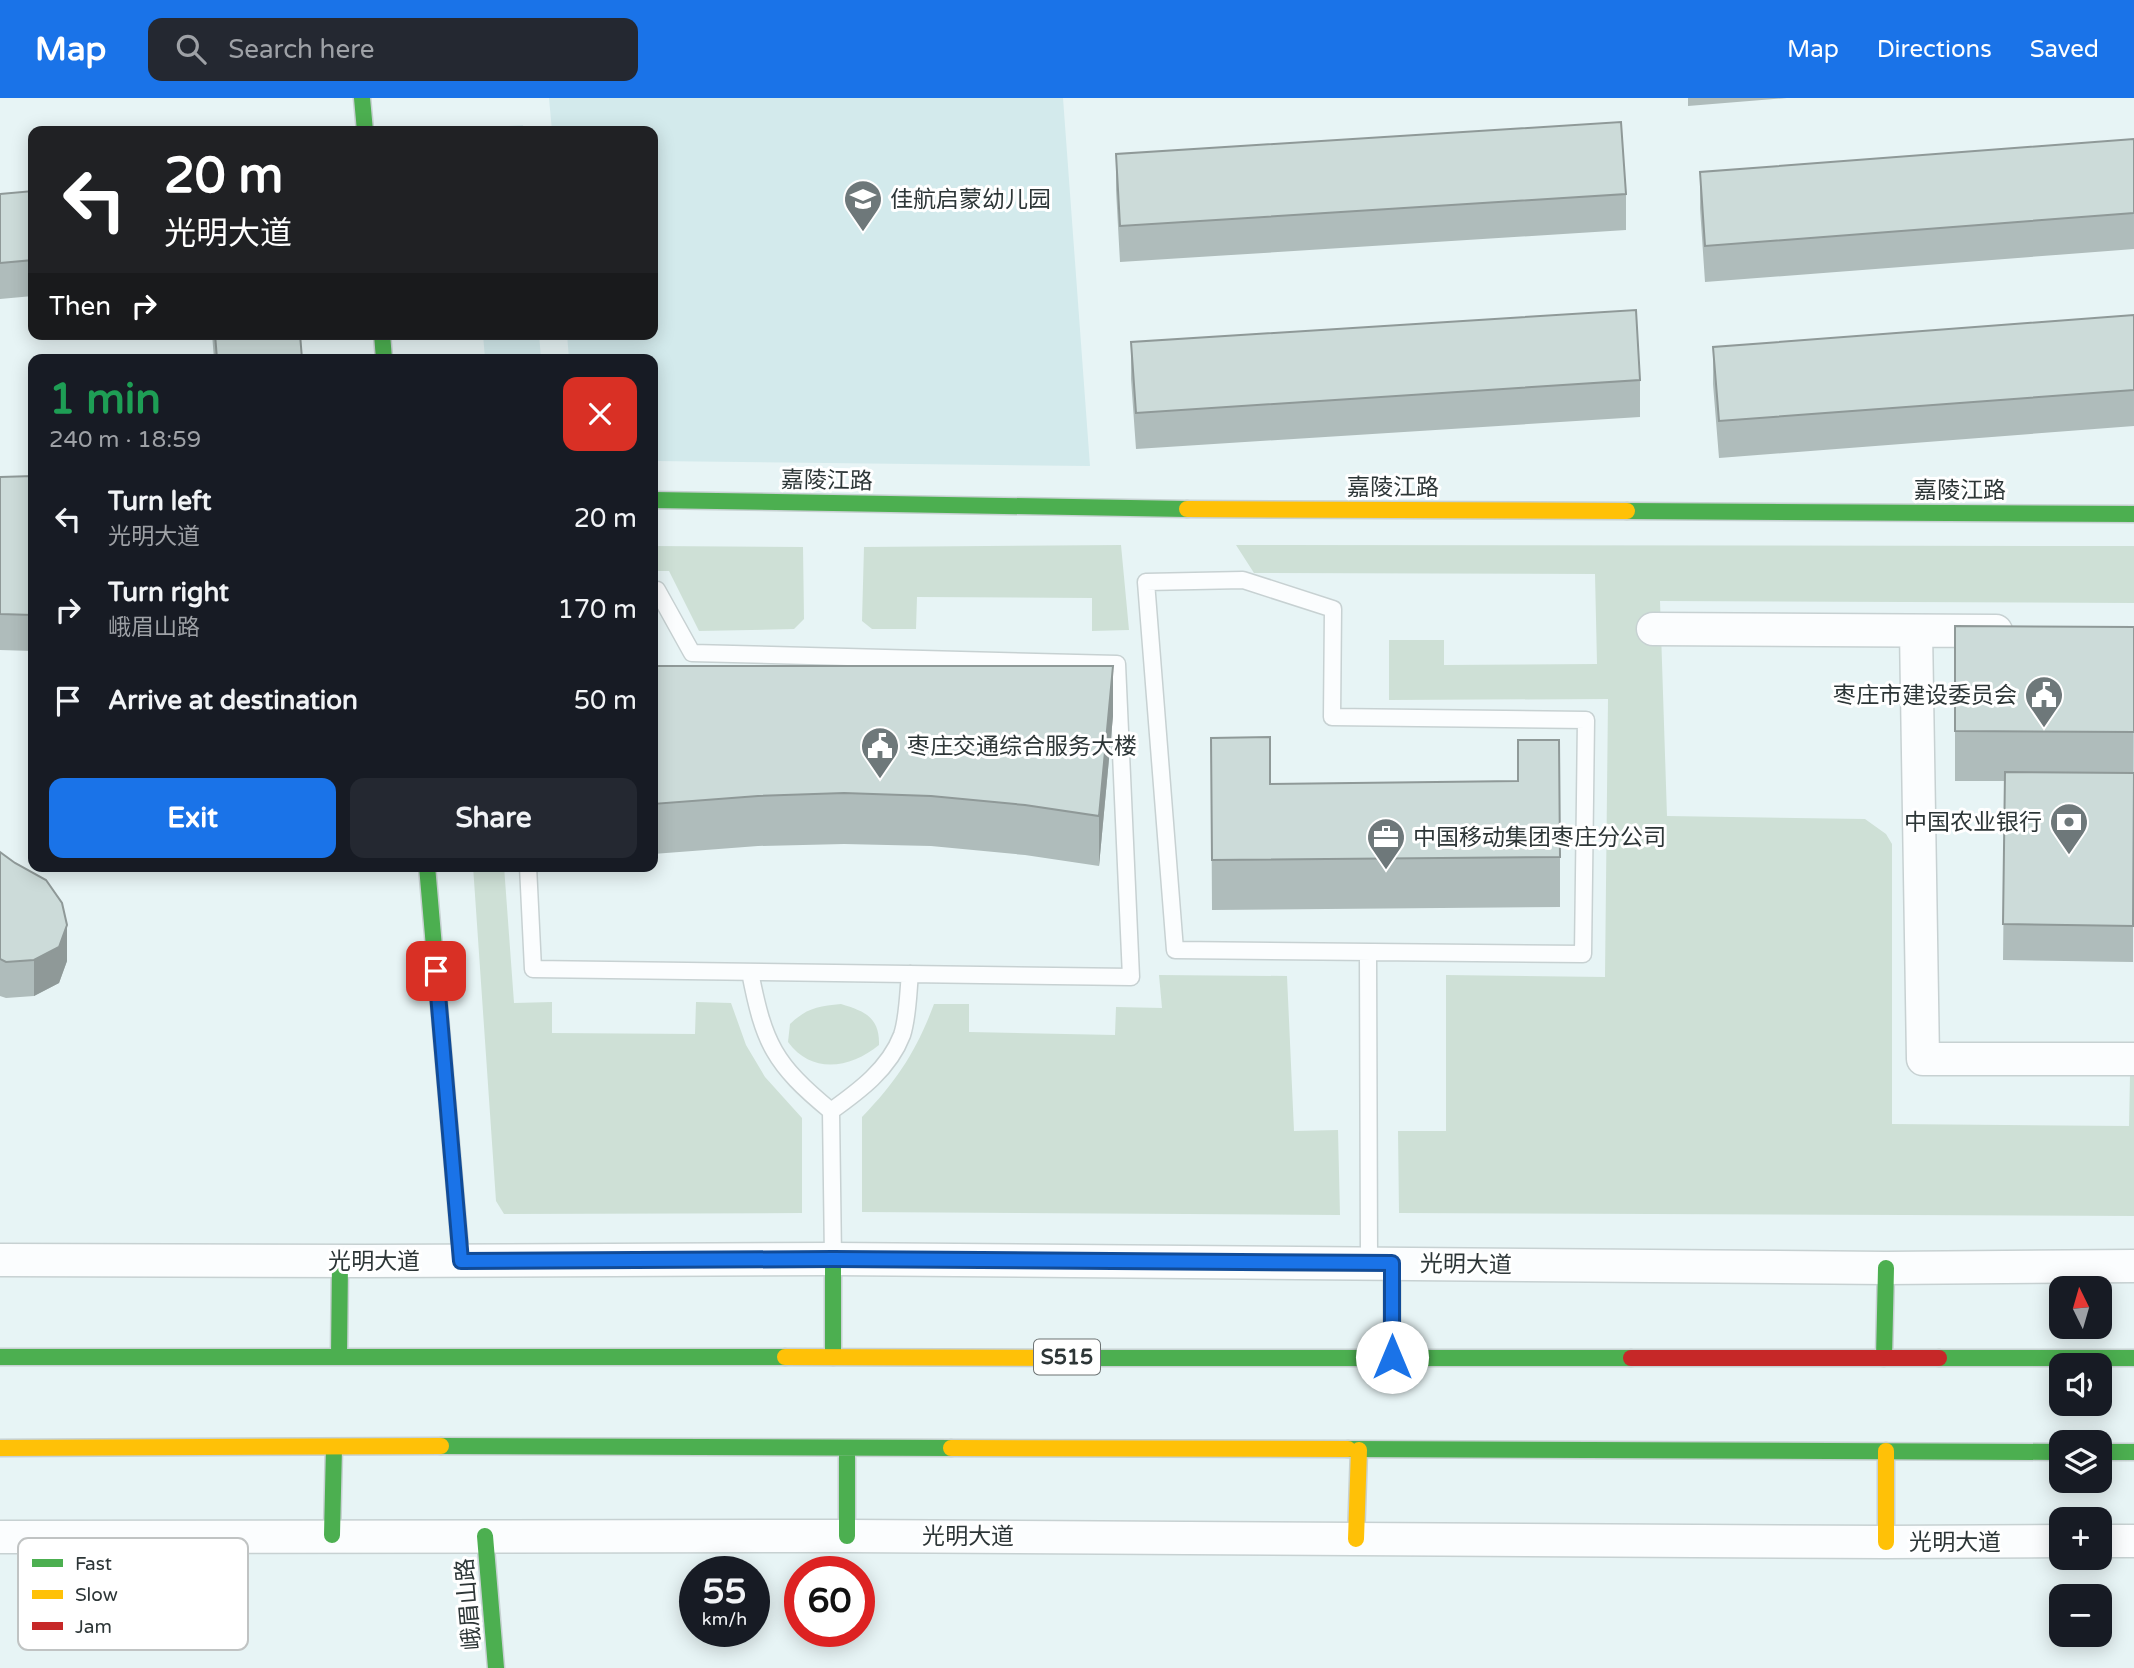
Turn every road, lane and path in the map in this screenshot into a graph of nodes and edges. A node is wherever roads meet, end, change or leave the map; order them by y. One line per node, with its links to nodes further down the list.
1 (362, 98): 2 (main road)
2 (365, 126)
3 (658, 500): 4 (main road, 嘉陵江路)
4 (2134, 514)
5 (658, 592): 13 (lane)
6 (1653, 629): 7 (street)
7 (1916, 631): 8 (street); 14 (street)
8 (2025, 631)
9 (429, 872): 19 (main road)
10 (527, 872): 12 (lane)
11 (1368, 952): 11 (lane); 20 (lane)
12 (750, 972): 13 (lane); 15 (lane)
13 (910, 974): 15 (lane)
14 (2134, 1059)
15 (831, 1111): 16 (lane)
16 (833, 1259): 19 (street, 光明大道); 20 (street, 光明大道); 25 (main road)
17 (0, 1260): 18 (street, 光明大道)
18 (340, 1261): 19 (street, 光明大道); 24 (main road)
19 (461, 1261)
20 (1380, 1263): 22 (street, 光明大道); 26 (main road)
21 (2134, 1266): 22 (street, 光明大道)
22 (1886, 1268): 27 (main road)
23 (0, 1357): 24 (main road, S515)
24 (339, 1357): 25 (main road, S515)
25 (833, 1357): 26 (main road, S515)
26 (1392, 1357): 27 (main road, S515)
27 (1884, 1358): 28 (main road, S515)
28 (2134, 1358)
29 (334, 1447): 30 (main road); 31 (main road); 37 (main road)
30 (0, 1448)
31 (846, 1448): 32 (main road); 39 (main road)
32 (1359, 1450): 33 (main road); 41 (main road)
33 (1886, 1451): 34 (main road); 45 (main road)
34 (2049, 1452)
35 (2112, 1452): 36 (main road)
36 (2134, 1452)
37 (332, 1535): 38 (street, 光明大道); 40 (street, 光明大道)
38 (485, 1535): 39 (street, 光明大道); 46 (main road, 峨眉山路)
39 (847, 1535): 41 (street, 光明大道)
40 (0, 1537)
41 (1356, 1539): 45 (street, 光明大道)
42 (2049, 1541): 45 (street, 光明大道)
43 (2112, 1541): 44 (street)
44 (2134, 1541)
45 (1886, 1542)
46 (496, 1668)

